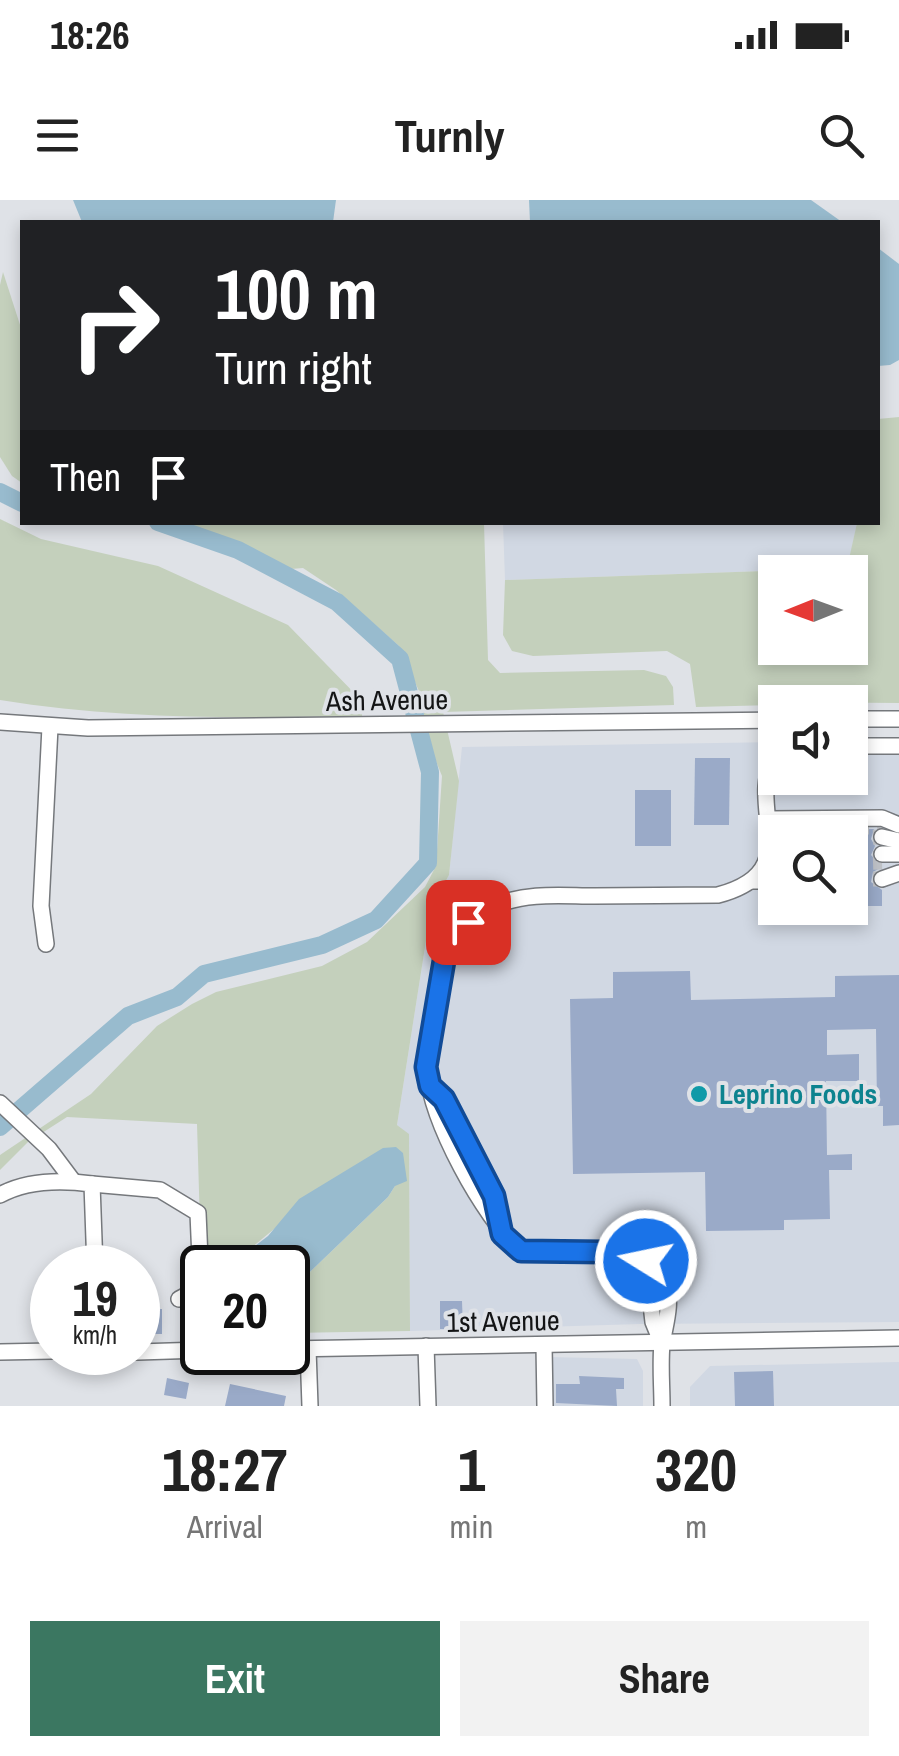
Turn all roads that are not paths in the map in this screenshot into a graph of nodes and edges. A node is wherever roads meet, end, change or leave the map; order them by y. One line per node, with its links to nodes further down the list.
1 (899, 718): 2 (street)
2 (868, 719)
3 (758, 720): 5 (street, Ash Avenue)
4 (0, 722): 5 (street, Ash Avenue)
5 (50, 727): 11 (street)
6 (868, 746): 7 (street)
7 (899, 746)
8 (868, 823): 9 (street)
9 (899, 826)
10 (758, 869): 19 (street)
11 (46, 944)
12 (0, 1103): 13 (street)
13 (73, 1181): 14 (street); 15 (street)
14 (92, 1184): 16 (street); 17 (street)
15 (0, 1195)
16 (94, 1245)
17 (179, 1299)
18 (899, 1338): 19 (street, 1st Avenue)
19 (662, 1344): 20 (street, 1st Avenue); 29 (street)
20 (544, 1345): 21 (street, 1st Avenue); 28 (street)
21 (426, 1346): 22 (street, 1st Avenue); 27 (street)
22 (310, 1349)
23 (30, 1351): 24 (street)
24 (0, 1352)
25 (309, 1375): 26 (street)
26 (310, 1406)
27 (428, 1406)
28 (544, 1406)
29 (662, 1406)

